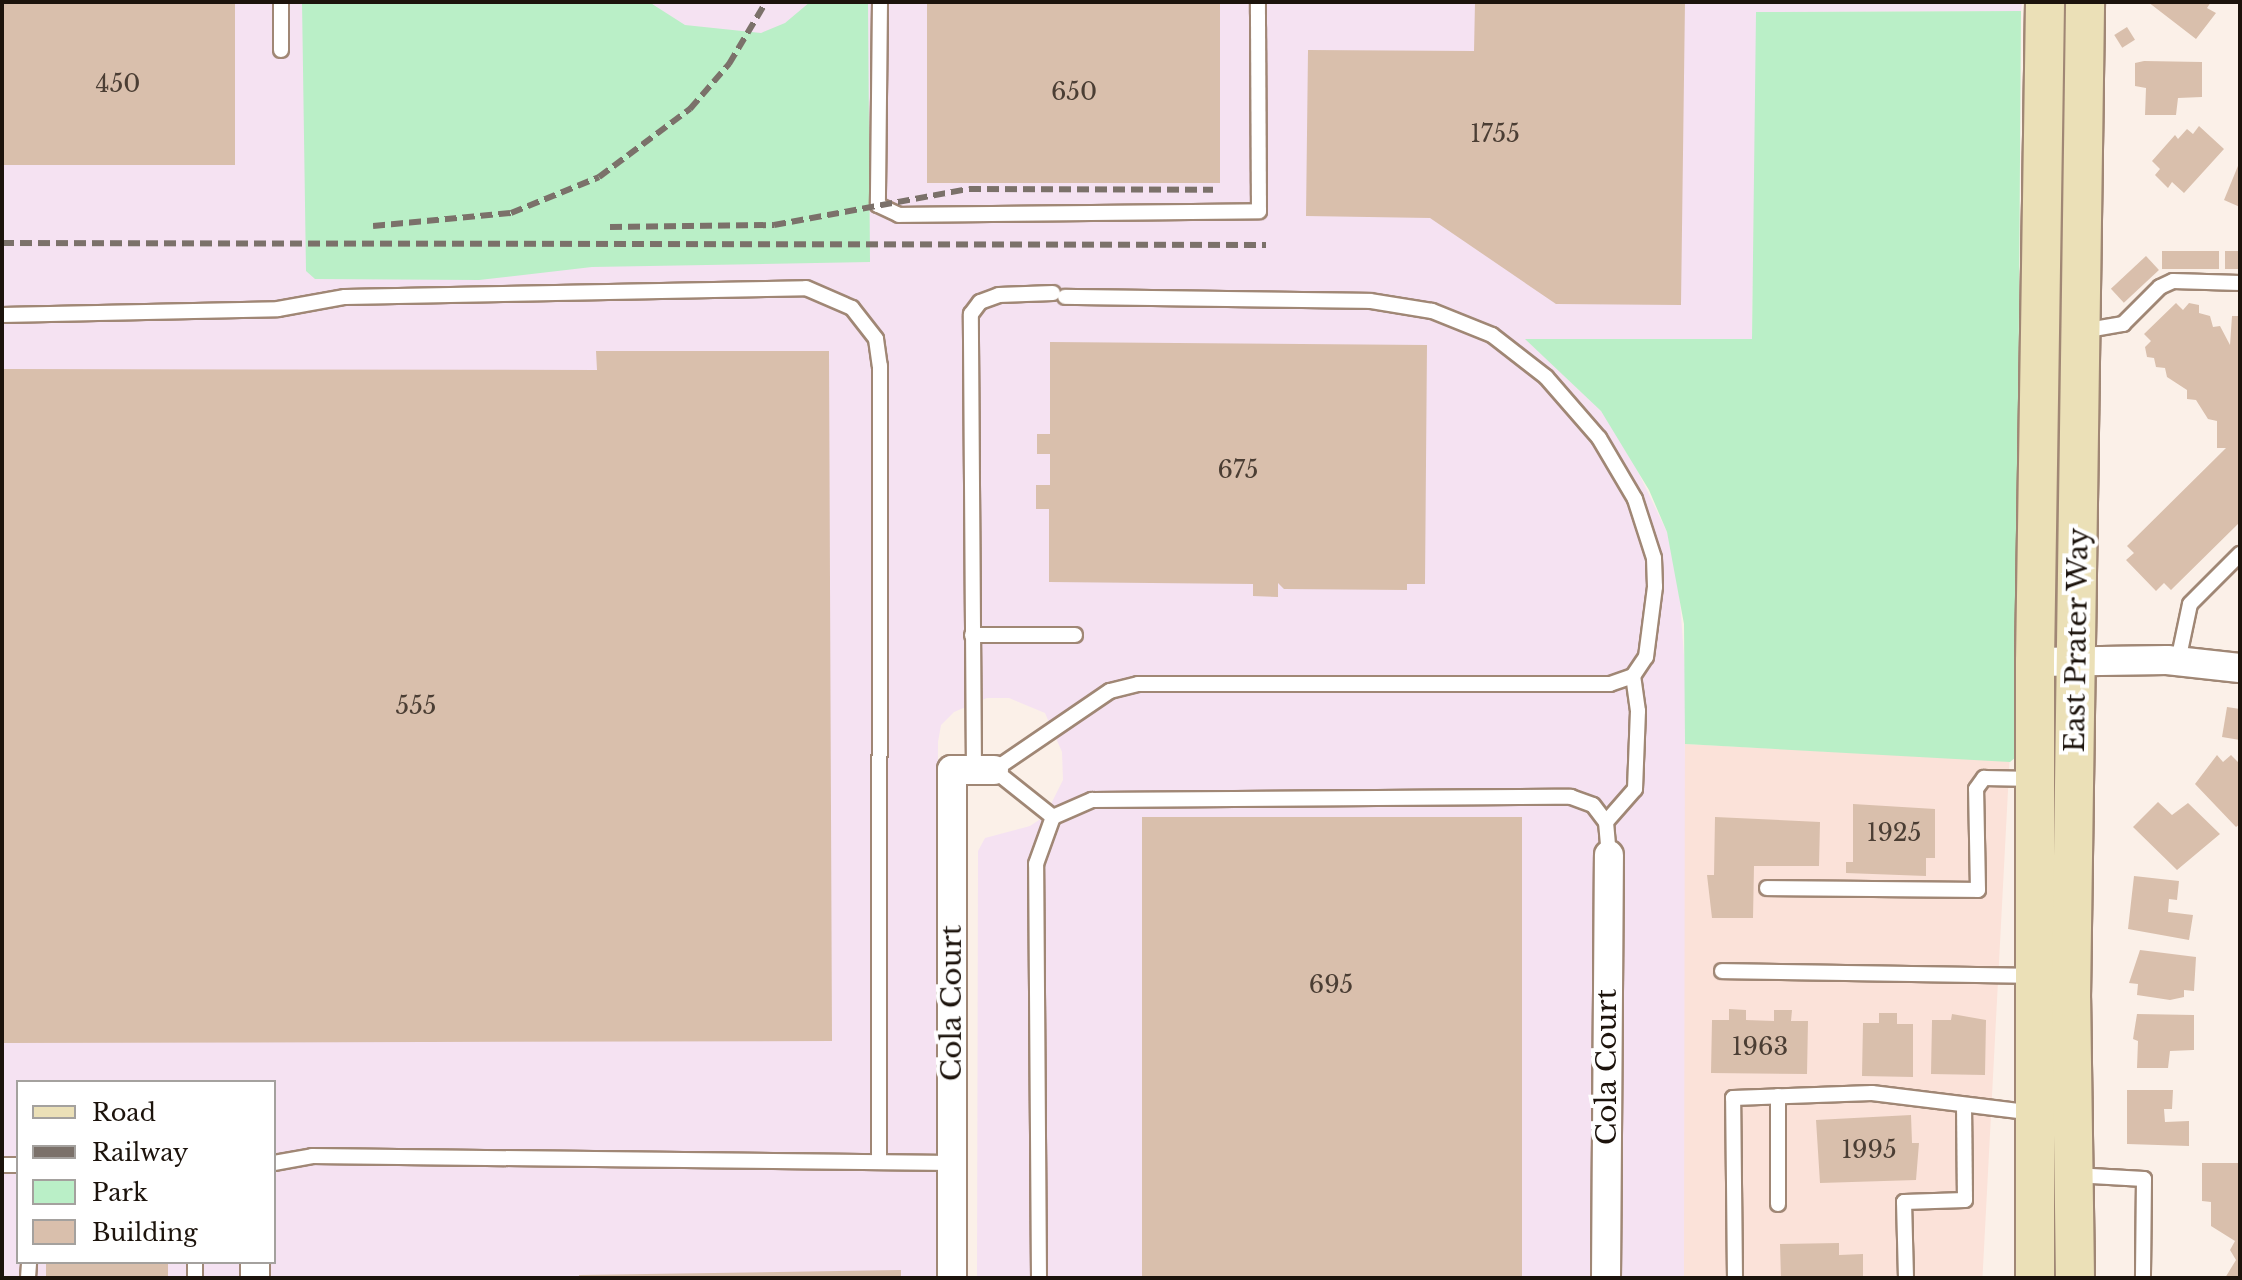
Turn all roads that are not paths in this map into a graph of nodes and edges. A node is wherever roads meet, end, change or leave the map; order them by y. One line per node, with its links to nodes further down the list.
1 (281, 2): 6 (lane)
2 (880, 2): 3 (lane)
3 (1258, 2)
4 (2045, 2): 15 (main road, East Prater Way)
5 (2085, 2): 9 (main road, East Prater Way)
6 (281, 50)
7 (2240, 283): 9 (lane)
8 (2, 315): 29 (lane)
9 (2081, 331): 13 (main road, East Prater Way)
10 (2240, 554): 14 (lane)
11 (972, 635): 12 (lane); 17 (lane); 18 (lane)
12 (1075, 635)
13 (2076, 661): 14 (street); 15 (street); 32 (main road, East Prater Way)
14 (2178, 661): 16 (street)
15 (2035, 662): 19 (main road, East Prater Way)
16 (2240, 668)
17 (1633, 676): 18 (lane); 21 (lane)
18 (984, 770): 20 (lane); 31 (street, Cola Court)
19 (2035, 779): 23 (lane); 25 (main road, East Prater Way)
20 (1053, 817): 21 (lane); 35 (lane)
21 (1606, 822): 22 (lane)
22 (1609, 855): 36 (street, Cola Court)
23 (1767, 888)
24 (1722, 971): 25 (lane)
25 (2035, 976): 28 (main road, East Prater Way)
26 (1778, 1096): 27 (lane); 33 (lane); 37 (lane)
27 (1964, 1107): 28 (lane); 38 (lane)
28 (2035, 1113): 39 (main road, East Prater Way)
29 (879, 1162): 30 (lane); 31 (lane)
30 (276, 1163)
31 (952, 1163): 34 (street, Cola Court)
32 (2074, 1175): 40 (main road, East Prater Way); 41 (lane)
33 (1778, 1204)
34 (952, 1278)
35 (1039, 1278)
36 (1606, 1278)
37 (1735, 1278)
38 (1906, 1278)
39 (2035, 1278)
40 (2075, 1278)
41 (2143, 1278)

